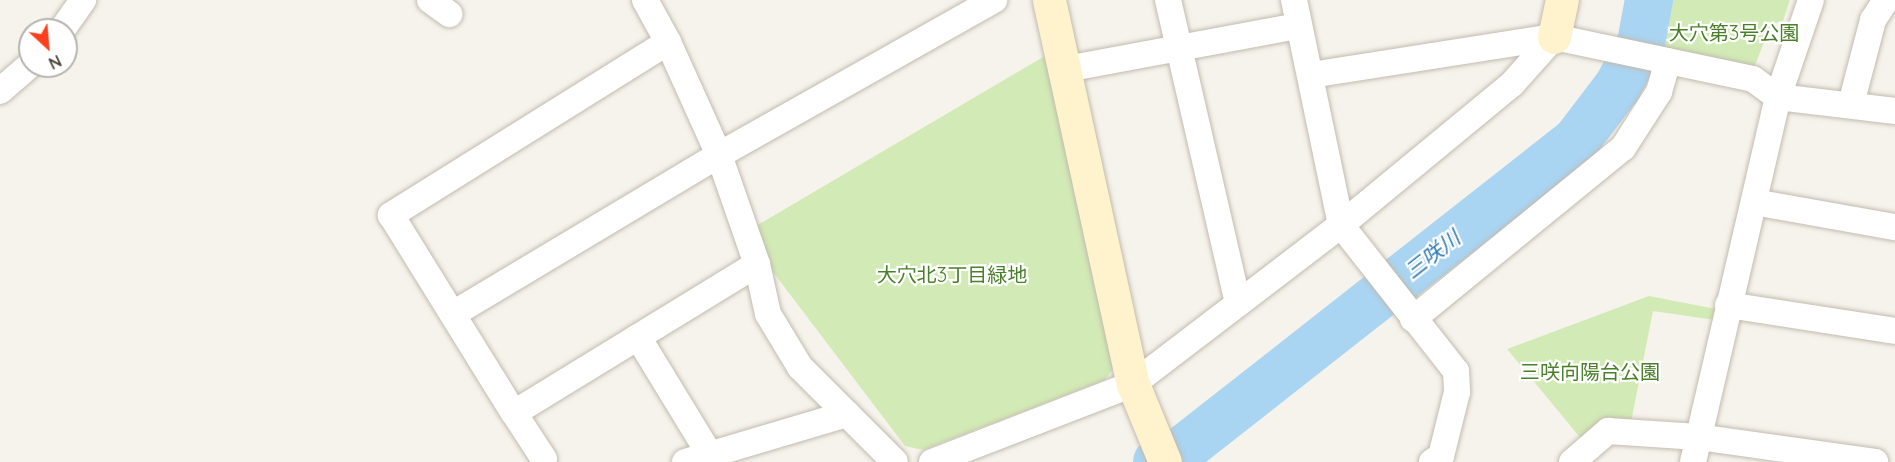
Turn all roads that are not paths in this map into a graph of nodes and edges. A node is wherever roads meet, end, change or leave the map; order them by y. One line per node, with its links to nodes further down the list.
1 (83, 0): 10 (street)
2 (645, 0): 13 (street)
3 (994, 0): 23 (street)
4 (1049, 0): 16 (street)
5 (1168, 0): 14 (street)
6 (1294, 0): 11 (street)
7 (1562, 0): 12 (street)
8 (1811, 0): 20 (street)
9 (1886, 0): 21 (street)
10 (70, 18)
11 (1299, 26): 14 (street); 17 (street)
12 (1554, 37): 15 (street); 17 (street); 25 (street)
13 (668, 42): 23 (street); 30 (street)
14 (1178, 50): 16 (street); 28 (street)
15 (1646, 57): 20 (street); 31 (street)
16 (1066, 69): 34 (street)
17 (1311, 75): 25 (street)
18 (18, 76): 19 (street)
19 (0, 92)
20 (1778, 97): 21 (street); 24 (street)
21 (1851, 104): 22 (street)
22 (1895, 111)
23 (719, 155): 27 (street); 30 (street)
24 (1754, 202): 26 (street); 29 (street)
25 (1341, 225): 28 (street); 31 (street)
26 (1895, 227)
27 (757, 264): 33 (street); 36 (street)
28 (1238, 303): 34 (street)
29 (1728, 305): 32 (street); 37 (street)
30 (453, 314): 35 (street)
31 (1413, 319): 44 (street)
32 (1895, 331)
33 (638, 337): 35 (street); 38 (street)
34 (1133, 384): 42 (street); 43 (street)
35 (514, 413): 39 (street)
36 (847, 414): 38 (street); 41 (street)
37 (1698, 437): 45 (street); 46 (street); 47 (street)
38 (710, 455): 40 (street)
39 (544, 459)
40 (685, 462)
41 (896, 462)
42 (932, 462)
43 (1165, 462)
44 (1432, 462)
45 (1572, 462)
46 (1693, 462)
47 (1875, 462)

